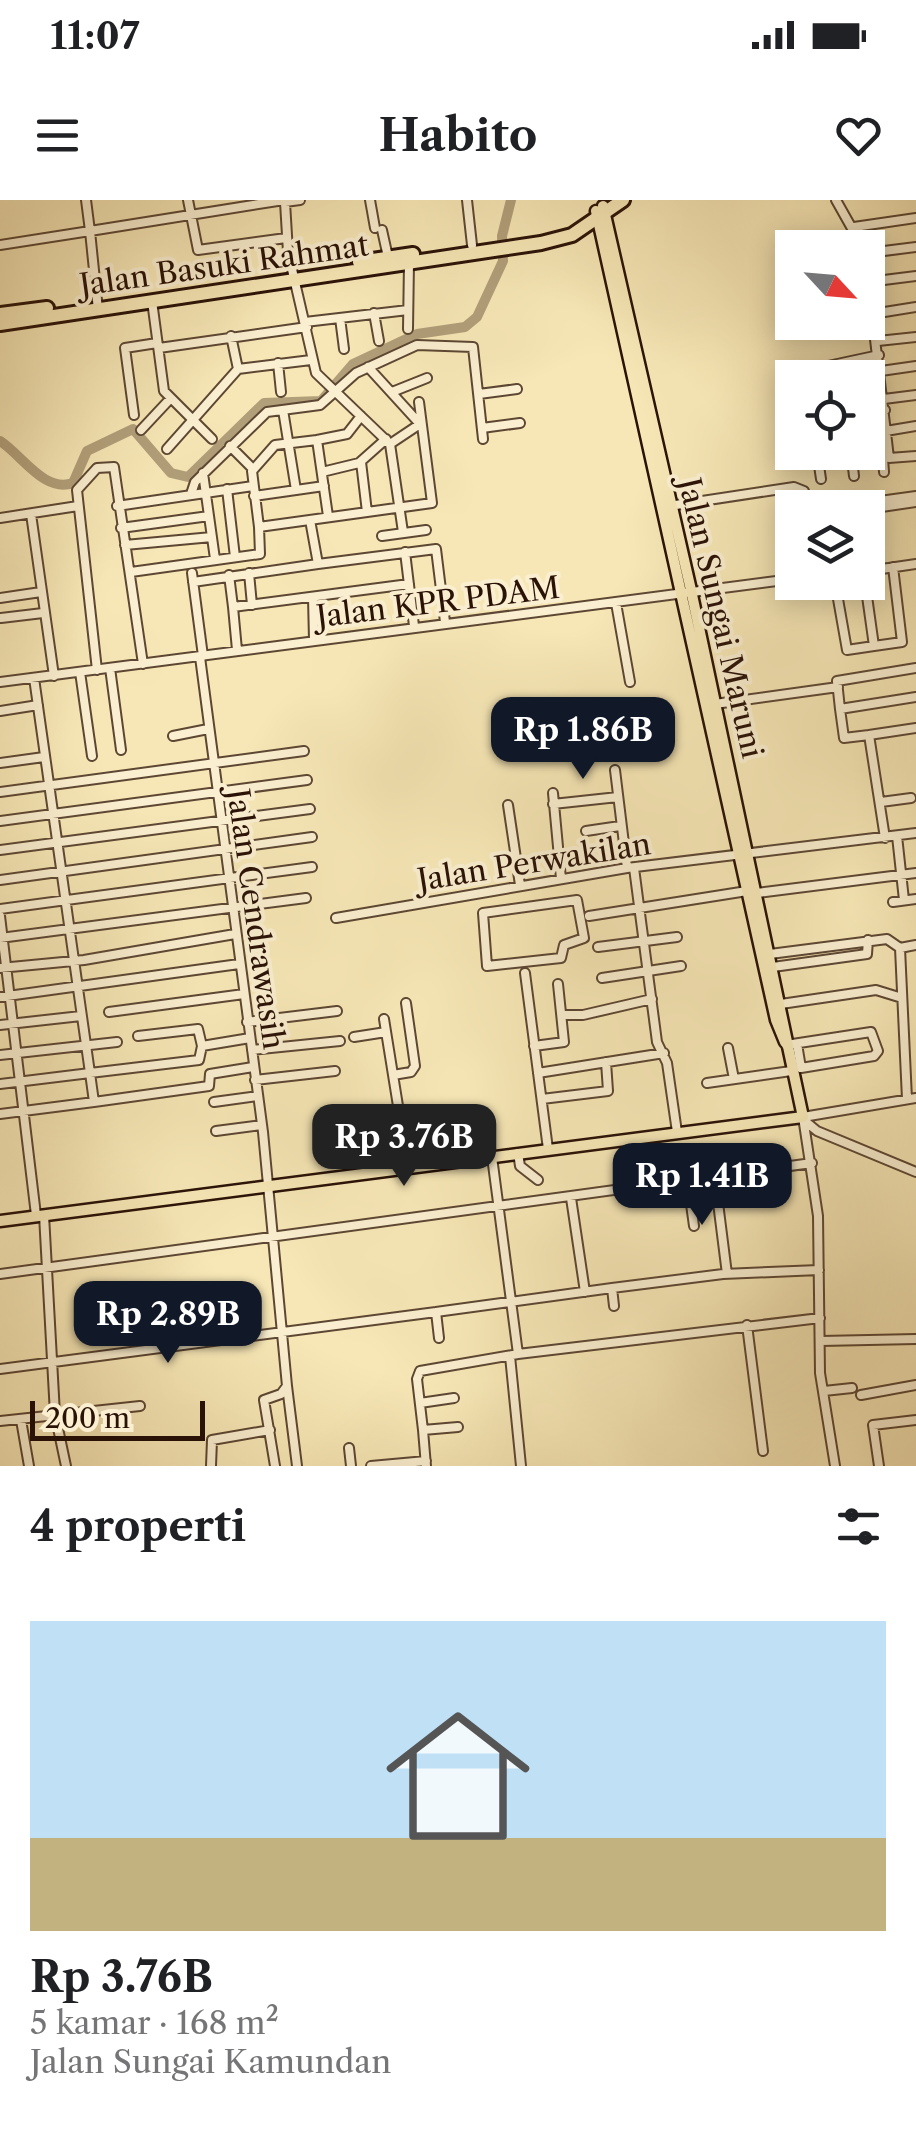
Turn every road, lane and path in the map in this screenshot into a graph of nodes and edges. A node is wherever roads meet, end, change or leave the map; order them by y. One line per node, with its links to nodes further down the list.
1 (86, 200): 14 (street)
2 (188, 200): 10 (street)
3 (300, 200): 8 (street)
4 (370, 200): 21 (street)
5 (467, 200): 17 (street)
6 (622, 200): 9 (highway, Jalan Basuki Rahmat)
7 (836, 200): 12 (street)
8 (284, 201): 10 (street); 15 (street)
9 (603, 209): 17 (highway, Jalan Basuki Rahmat); 102 (main road, Jalan Sungai Maruni)
10 (191, 215): 14 (street); 15 (street)
11 (916, 218): 12 (street)
12 (854, 227): 13 (street)
13 (855, 230)
14 (90, 232): 16 (street); 28 (street)
15 (286, 238): 24 (street)
16 (0, 246)
17 (480, 246): 20 (highway, Jalan Basuki Rahmat)
18 (916, 247): 19 (street)
19 (885, 249)
20 (437, 255): 21 (highway, Jalan Basuki Rahmat); 22 (highway, Jalan Basuki Rahmat)
21 (388, 257): 24 (highway, Jalan Basuki Rahmat)
22 (409, 263): 24 (highway, Jalan Basuki Rahmat); 30 (street)
23 (916, 276): 25 (street)
24 (295, 278): 26 (highway, Jalan Basuki Rahmat); 36 (street)
25 (885, 279)
26 (198, 291): 27 (highway, Jalan Basuki Rahmat); 28 (highway, Jalan Basuki Rahmat)
27 (152, 301): 28 (highway, Jalan Basuki Rahmat); 42 (street)
28 (98, 306): 33 (highway, Jalan Basuki Rahmat); 35 (highway, Jalan Basuki Rahmat)
29 (916, 307): 32 (street)
30 (408, 310): 31 (street); 37 (street)
31 (374, 313): 34 (street); 40 (street)
32 (885, 313)
33 (0, 314)
34 (340, 318): 36 (street); 43 (street)
35 (0, 324)
36 (306, 324): 38 (street); 45 (street)
37 (408, 329)
38 (232, 336): 42 (street); 51 (street)
39 (916, 336): 41 (street)
40 (379, 341)
41 (878, 341): 44 (street)
42 (158, 345): 60 (street); 64 (street)
43 (344, 349)
44 (879, 355): 46 (street); 47 (street)
45 (312, 360): 48 (street); 57 (street)
46 (856, 360)
47 (880, 360)
48 (278, 363): 51 (street); 55 (street)
49 (916, 366): 52 (street)
50 (368, 367): 56 (street); 57 (street); 58 (street)
51 (238, 369): 66 (street)
52 (885, 370)
53 (427, 378): 56 (street)
54 (517, 390): 58 (street)
55 (281, 392)
56 (392, 392): 68 (street)
57 (334, 394): 63 (street); 65 (street)
58 (479, 394): 70 (street)
59 (916, 396): 62 (street)
60 (170, 400): 66 (street); 71 (street)
61 (419, 402): 68 (street)
62 (885, 404)
63 (283, 410): 78 (street); 79 (street)
64 (134, 415)
65 (361, 416): 76 (street); 77 (street)
66 (191, 418): 74 (street); 80 (street)
67 (520, 422): 70 (street)
68 (420, 424): 77 (street); 103 (street)
69 (916, 426): 72 (street)
70 (482, 428): 75 (street)
71 (141, 430)
72 (885, 431)
73 (885, 436): 81 (street)
74 (212, 439)
75 (483, 439)
76 (317, 440): 78 (street); 86 (street)
77 (388, 441): 82 (street); 103 (street)
78 (287, 443): 83 (street); 92 (street)
79 (230, 446): 83 (street); 87 (street)
80 (167, 449)
81 (916, 456)
82 (361, 462): 86 (street); 104 (street)
83 (253, 469): 95 (street)
84 (820, 470): 89 (street)
85 (853, 470): 88 (street)
86 (322, 472): 90 (street)
87 (204, 473): 94 (street); 96 (street)
88 (854, 476)
89 (821, 479)
90 (324, 486): 92 (street); 107 (street)
91 (226, 489): 94 (street); 95 (street); 118 (street)
92 (296, 490): 95 (street)
93 (802, 490): 102 (street)
94 (206, 492): 96 (street); 106 (street)
95 (253, 492): 110 (street)
96 (191, 494): 101 (street)
97 (916, 499): 98 (street); 99 (street)
98 (885, 502)
99 (885, 505)
100 (78, 506): 101 (street); 105 (street); 152 (street)
101 (117, 506): 111 (street)
102 (665, 506): 130 (main road, Jalan Sungai Maruni)
103 (400, 507): 104 (street); 113 (street)
104 (367, 512): 107 (street)
105 (31, 514): 108 (street); 131 (street)
106 (209, 516): 111 (street); 114 (street)
107 (328, 516): 109 (street)
108 (0, 518)
109 (310, 520): 110 (street); 120 (street)
110 (258, 527): 118 (street)
111 (121, 528): 116 (street)
112 (426, 530): 113 (street)
113 (404, 532): 115 (street)
114 (212, 536): 116 (street); 119 (street)
115 (382, 536)
116 (124, 545): 124 (street)
117 (405, 552): 120 (street); 129 (street); 141 (street)
118 (235, 557): 119 (street)
119 (215, 559): 125 (street)
120 (318, 564): 126 (street)
121 (916, 564): 122 (street)
122 (893, 567): 123 (street); 145 (street)
123 (885, 568)
124 (130, 572): 125 (street); 149 (street)
125 (192, 573): 127 (street); 148 (street, Jalan Cendrawasih)
126 (249, 573): 127 (street); 137 (street)
127 (230, 575): 138 (street)
128 (775, 581): 130 (street, Jalan KPR PDAM)
129 (409, 584): 133 (street); 142 (street)
130 (686, 591): 136 (street, Jalan KPR PDAM); 160 (main road, Jalan Sungai Maruni); 198 (main road, Jalan Sungai Maruni)
131 (41, 592): 132 (street); 139 (street)
132 (0, 598)
133 (313, 598): 137 (street); 143 (street)
134 (839, 600): 146 (street)
135 (868, 600): 146 (street)
136 (616, 603): 141 (street, Jalan KPR PDAM); 157 (street)
137 (252, 605): 138 (street)
138 (233, 607): 147 (street)
139 (43, 614): 140 (street); 154 (street)
140 (0, 618)
141 (445, 622): 142 (street, Jalan KPR PDAM)
142 (414, 626): 143 (street, Jalan KPR PDAM)
143 (314, 640): 147 (street, Jalan KPR PDAM)
144 (915, 640): 145 (street)
145 (902, 642): 146 (street)
146 (874, 646)
147 (237, 650): 148 (street, Jalan KPR PDAM)
148 (202, 656): 149 (street, Jalan KPR PDAM); 165 (street, Jalan Cendrawasih)
149 (142, 664): 150 (street, Jalan KPR PDAM)
150 (110, 668): 152 (street, Jalan KPR PDAM); 168 (street)
151 (916, 668): 158 (street)
152 (96, 670): 153 (street, Jalan KPR PDAM)
153 (80, 672): 154 (street, Jalan KPR PDAM); 170 (street)
154 (54, 676): 155 (street, Jalan KPR PDAM)
155 (34, 678): 156 (street, Jalan KPR PDAM); 161 (street)
156 (0, 682)
157 (630, 682)
158 (838, 687): 160 (street); 162 (street)
159 (916, 698): 162 (street)
160 (715, 704): 198 (main road, Jalan Sungai Maruni)
161 (38, 706): 163 (street); 171 (street)
162 (840, 709): 166 (street)
163 (0, 710)
164 (916, 728): 166 (street)
165 (208, 729): 167 (street); 173 (street, Jalan Cendrawasih)
166 (869, 735): 182 (street)
167 (173, 736)
168 (121, 750)
169 (304, 751): 173 (street)
170 (92, 756)
171 (44, 757): 172 (street); 176 (street)
172 (0, 763)
173 (213, 763): 176 (street); 177 (street, Jalan Cendrawasih)
174 (615, 770): 180 (street)
175 (307, 780): 177 (street)
176 (48, 785): 178 (street); 186 (street)
177 (216, 790): 186 (street); 188 (street, Jalan Cendrawasih)
178 (0, 792)
179 (552, 793): 183 (street)
180 (618, 797): 183 (street); 189 (street)
181 (910, 798): 182 (street)
182 (881, 802): 194 (street)
183 (553, 804): 205 (street)
184 (508, 806): 207 (street)
185 (310, 809): 188 (street)
186 (52, 814): 187 (street); 195 (street)
187 (0, 821)
188 (220, 821): 195 (street); 197 (street, Jalan Cendrawasih)
189 (620, 826): 190 (street); 200 (street)
190 (586, 831)
191 (916, 833): 192 (street, Jalan Perwakilan)
192 (897, 836): 194 (street, Jalan Perwakilan); 203 (street)
193 (312, 837): 197 (street)
194 (885, 838): 198 (street, Jalan Perwakilan)
195 (57, 843): 196 (street); 202 (street)
196 (0, 850)
197 (224, 850): 202 (street); 204 (street, Jalan Cendrawasih)
198 (744, 856): 200 (street, Jalan Perwakilan); 208 (main road, Jalan Sungai Maruni)
199 (312, 867): 204 (street)
200 (630, 868): 205 (street, Jalan Perwakilan); 216 (street)
201 (916, 872): 203 (street)
202 (60, 873): 206 (street); 211 (street)
203 (900, 875): 208 (street); 212 (street)
204 (228, 878): 211 (street); 215 (street, Jalan Cendrawasih)
205 (561, 879): 207 (street, Jalan Perwakilan)
206 (0, 880)
207 (524, 884): 214 (street); 219 (street, Jalan Perwakilan)
208 (752, 892): 216 (street); 230 (main road, Jalan Sungai Maruni); 265 (main road, Jalan Sungai Maruni)
209 (306, 898): 215 (street)
210 (916, 898): 212 (street)
211 (64, 900): 217 (street); 220 (street)
212 (904, 900): 213 (street)
213 (893, 902)
214 (530, 904): 214 (street)
215 (232, 907): 220 (street); 221 (street, Jalan Cendrawasih)
216 (641, 907): 218 (street); 224 (street)
217 (0, 912): 223 (street)
218 (589, 916)
219 (336, 918)
220 (68, 929): 223 (street); 232 (street)
221 (235, 934): 232 (street); 233 (street, Jalan Cendrawasih)
222 (677, 937): 224 (street)
223 (1, 938): 235 (street)
224 (645, 940): 228 (street); 237 (street)
225 (868, 940): 226 (street); 229 (street); 231 (street)
226 (835, 944): 230 (street); 231 (street)
227 (916, 944): 229 (street)
228 (598, 947)
229 (900, 948): 245 (street)
230 (770, 954): 236 (main road, Jalan Sungai Maruni)
231 (836, 957): 236 (street)
232 (73, 960): 235 (street); 241 (street)
233 (239, 964): 241 (street); 242 (street, Jalan Cendrawasih)
234 (681, 966): 237 (street)
235 (3, 967): 244 (street)
236 (773, 967): 248 (main road, Jalan Sungai Maruni)
237 (648, 970): 239 (street); 246 (street)
238 (525, 973): 268 (street)
239 (602, 978)
240 (558, 984): 251 (street)
241 (78, 988): 244 (street); 252 (street)
242 (244, 994): 250 (street); 254 (street, Jalan Cendrawasih)
243 (916, 994): 245 (street)
244 (4, 996): 255 (street)
245 (902, 996): 248 (street); 258 (street)
246 (652, 999): 251 (street); 271 (street)
247 (406, 1003): 280 (street)
248 (780, 1004): 265 (main road, Jalan Sungai Maruni)
249 (336, 1011): 254 (street)
250 (110, 1012)
251 (562, 1015): 268 (street)
252 (82, 1016): 255 (street); 266 (street)
253 (384, 1019): 259 (street)
254 (248, 1022): 262 (street, Jalan Cendrawasih)
255 (13, 1024): 256 (street); 272 (street)
256 (0, 1025)
257 (916, 1025): 258 (street)
258 (904, 1026): 286 (street)
259 (386, 1032): 261 (street); 280 (street)
260 (138, 1036): 267 (street)
261 (354, 1036)
262 (250, 1038): 267 (street); 270 (street, Jalan Cendrawasih)
263 (340, 1041): 270 (street)
264 (117, 1042): 266 (street)
265 (789, 1044): 265 (street); 277 (main road, Jalan Sungai Maruni)
266 (85, 1045): 272 (street); 278 (street)
267 (202, 1046): 278 (street)
268 (534, 1046): 279 (street)
269 (728, 1048): 281 (street)
270 (252, 1050): 275 (street, Jalan Cendrawasih)
271 (664, 1053): 274 (street); 297 (street)
272 (16, 1054): 273 (street); 283 (street)
273 (0, 1055)
274 (606, 1062): 279 (street); 288 (street)
275 (253, 1068): 282 (street, Jalan Cendrawasih); 290 (street)
276 (335, 1071): 282 (street)
277 (791, 1071): 281 (street); 294 (main road, Jalan Sungai Maruni)
278 (90, 1073): 283 (street); 290 (street)
279 (538, 1074): 288 (street)
280 (393, 1075): 302 (street)
281 (734, 1078): 284 (street)
282 (255, 1080): 287 (street, Jalan Cendrawasih)
283 (19, 1082): 285 (street); 292 (street)
284 (706, 1083)
285 (0, 1084)
286 (911, 1086): 289 (street)
287 (258, 1096): 291 (street); 295 (street, Jalan Cendrawasih)
288 (542, 1099): 298 (street)
289 (912, 1099): 294 (street)
290 (94, 1102): 292 (street)
291 (214, 1102)
292 (23, 1111): 293 (street); 310 (street)
293 (0, 1114)
294 (802, 1118): 297 (main road); 301 (street, Jalan Sungai Maruni); 303 (street)
295 (262, 1125): 296 (street); 307 (street, Jalan Cendrawasih)
296 (216, 1131)
297 (677, 1132): 298 (main road)
298 (548, 1149): 299 (main road)
299 (518, 1153): 300 (main road); 305 (street)
300 (492, 1157): 302 (main road); 309 (street)
301 (812, 1163): 304 (street); 315 (street, Jalan Sungai Maruni)
302 (408, 1168): 307 (main road)
303 (916, 1172)
304 (716, 1179): 306 (street); 317 (street)
305 (538, 1180)
306 (688, 1183): 308 (street); 312 (street)
307 (269, 1187): 310 (main road); 313 (street, Jalan Cendrawasih)
308 (571, 1198): 309 (street); 319 (street)
309 (498, 1208): 313 (street); 320 (street)
310 (40, 1215): 311 (main road); 314 (street)
311 (0, 1221)
312 (694, 1226)
313 (272, 1239): 314 (street); 325 (street, Jalan Cendrawasih)
314 (48, 1270): 316 (street); 330 (street)
315 (819, 1270): 317 (street); 323 (street, Jalan Sungai Maruni)
316 (0, 1274)
317 (727, 1274): 318 (street)
318 (612, 1288): 319 (street); 321 (street)
319 (585, 1292): 320 (street)
320 (510, 1301): 322 (street); 329 (street)
321 (614, 1306)
322 (436, 1312): 325 (street); 326 (street)
323 (820, 1318): 324 (street); 328 (street, Jalan Sungai Maruni)
324 (747, 1324): 329 (street); 350 (street)
325 (279, 1333): 330 (street); 333 (street, Jalan Cendrawasih)
326 (440, 1338)
327 (916, 1339): 328 (street)
328 (820, 1341): 335 (street, Jalan Sungai Maruni)
329 (514, 1355): 338 (street); 359 (street)
330 (52, 1362): 331 (street); 340 (street)
331 (0, 1368)
332 (916, 1385): 336 (street)
333 (287, 1386): 347 (street); 356 (street, Jalan Cendrawasih)
334 (852, 1388): 335 (street)
335 (824, 1391): 360 (street, Jalan Sungai Maruni)
336 (861, 1395)
337 (454, 1398): 338 (street)
338 (420, 1403): 348 (street)
339 (140, 1406): 340 (street)
340 (55, 1414): 341 (street); 353 (street)
341 (20, 1420): 343 (street); 352 (street)
342 (916, 1420): 344 (street)
343 (0, 1421)
344 (873, 1425): 345 (street); 361 (street)
345 (862, 1426)
346 (458, 1427): 348 (street)
347 (270, 1430): 354 (street); 355 (street)
348 (422, 1430): 351 (street)
349 (348, 1448): 357 (street)
350 (763, 1451)
351 (426, 1464): 358 (street)
352 (29, 1466)
353 (66, 1466)
354 (211, 1466)
355 (276, 1466)
356 (296, 1466)
357 (351, 1466)
358 (371, 1466)
359 (522, 1466)
360 (835, 1466)
361 (879, 1466)

